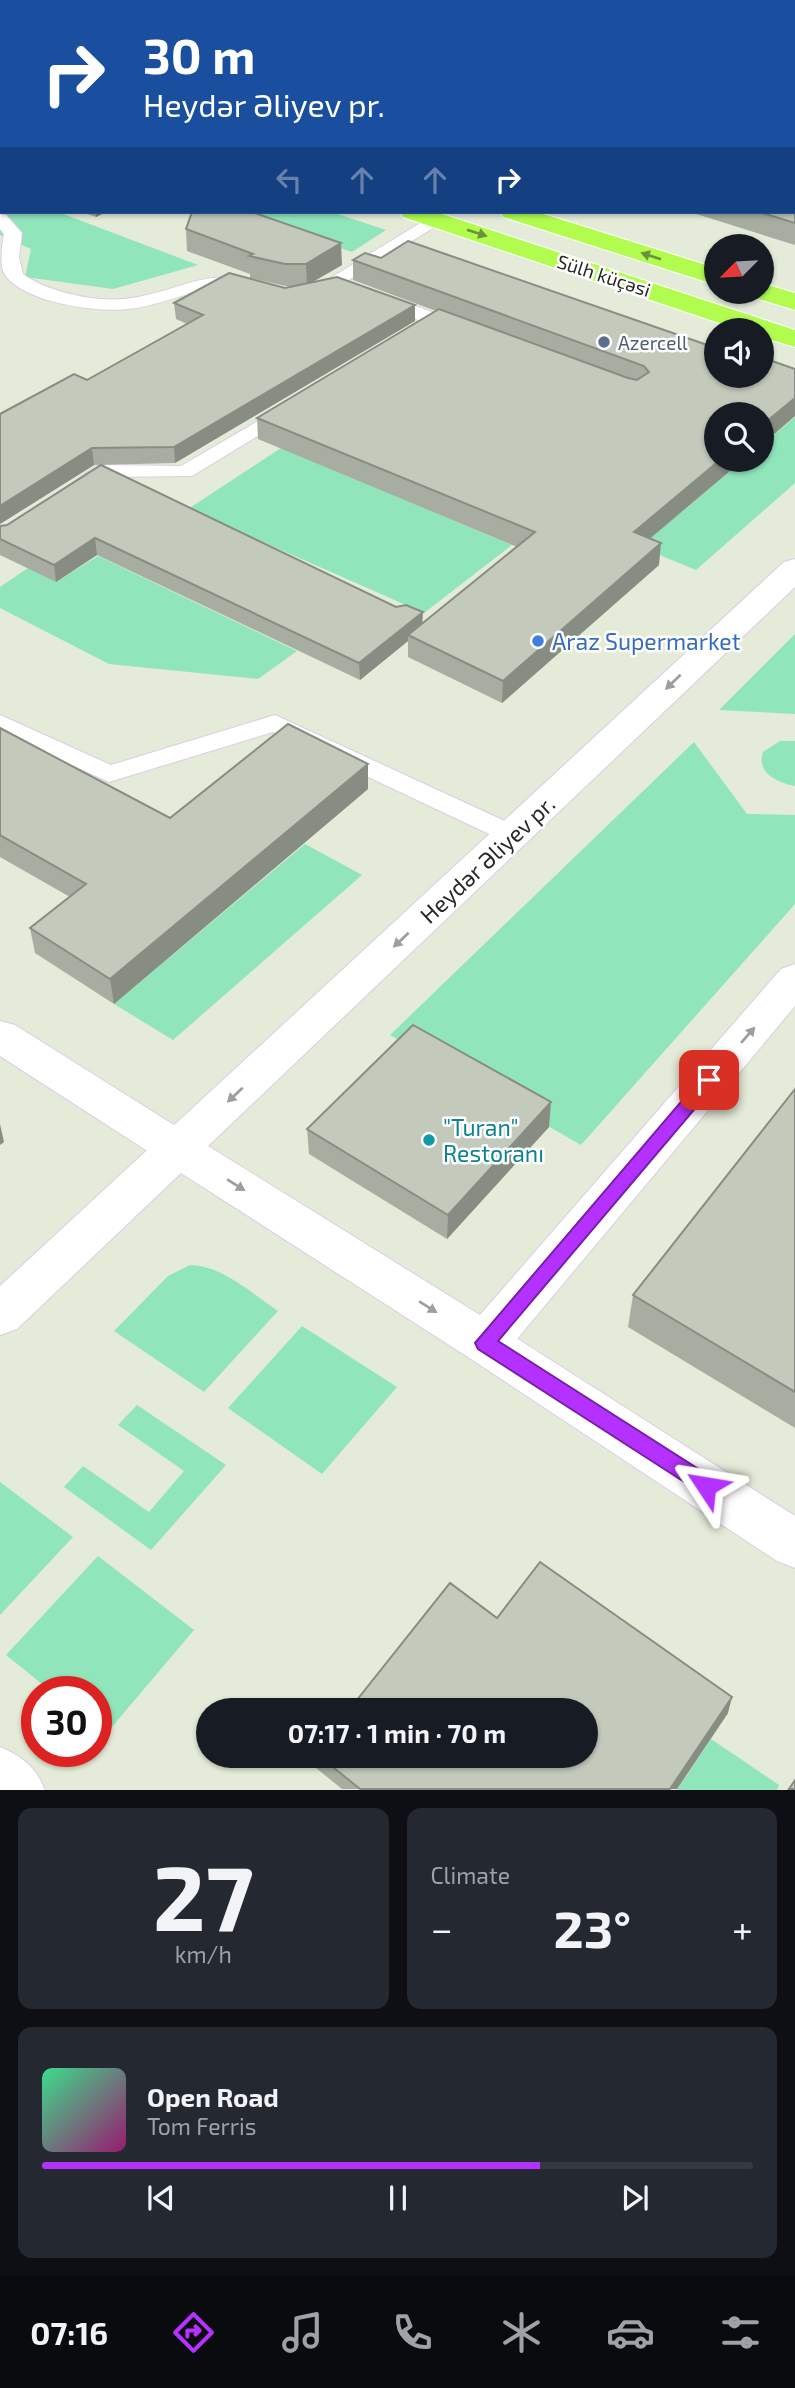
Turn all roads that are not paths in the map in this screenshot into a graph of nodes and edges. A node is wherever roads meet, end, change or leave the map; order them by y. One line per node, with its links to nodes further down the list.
1 (518, 214): 4 (highway, Sülh küçəsi, one-way to 1)
2 (424, 216): 5 (lane); 10 (highway, Sülh küçəsi, one-way to 10)
3 (0, 219): 6 (lane)
4 (704, 273)
5 (333, 282): 7 (lane); 11 (lane)
6 (261, 290)
7 (313, 293)
8 (774, 295): 9 (highway)
9 (795, 302)
10 (795, 339)
11 (400, 342)
12 (304, 400): 13 (lane)
13 (102, 471): 14 (lane); 15 (lane)
14 (68, 492)
15 (151, 495)
16 (795, 569): 18 (main road, Heydər Əliyev pr., one-way to 18)
17 (0, 723): 18 (lane)
18 (513, 835): 21 (main road, Heydər Əliyev pr., one-way to 21)
19 (795, 979): 23 (main road, one-way to 19)
20 (0, 1036): 21 (main road)
21 (178, 1149): 22 (main road, Heydər Əliyev pr.); 23 (main road, one-way to 23)
22 (0, 1315)
23 (485, 1343): 24 (main road)
24 (795, 1544)
25 (0, 1775): 26 (main road)
26 (17, 1790)

